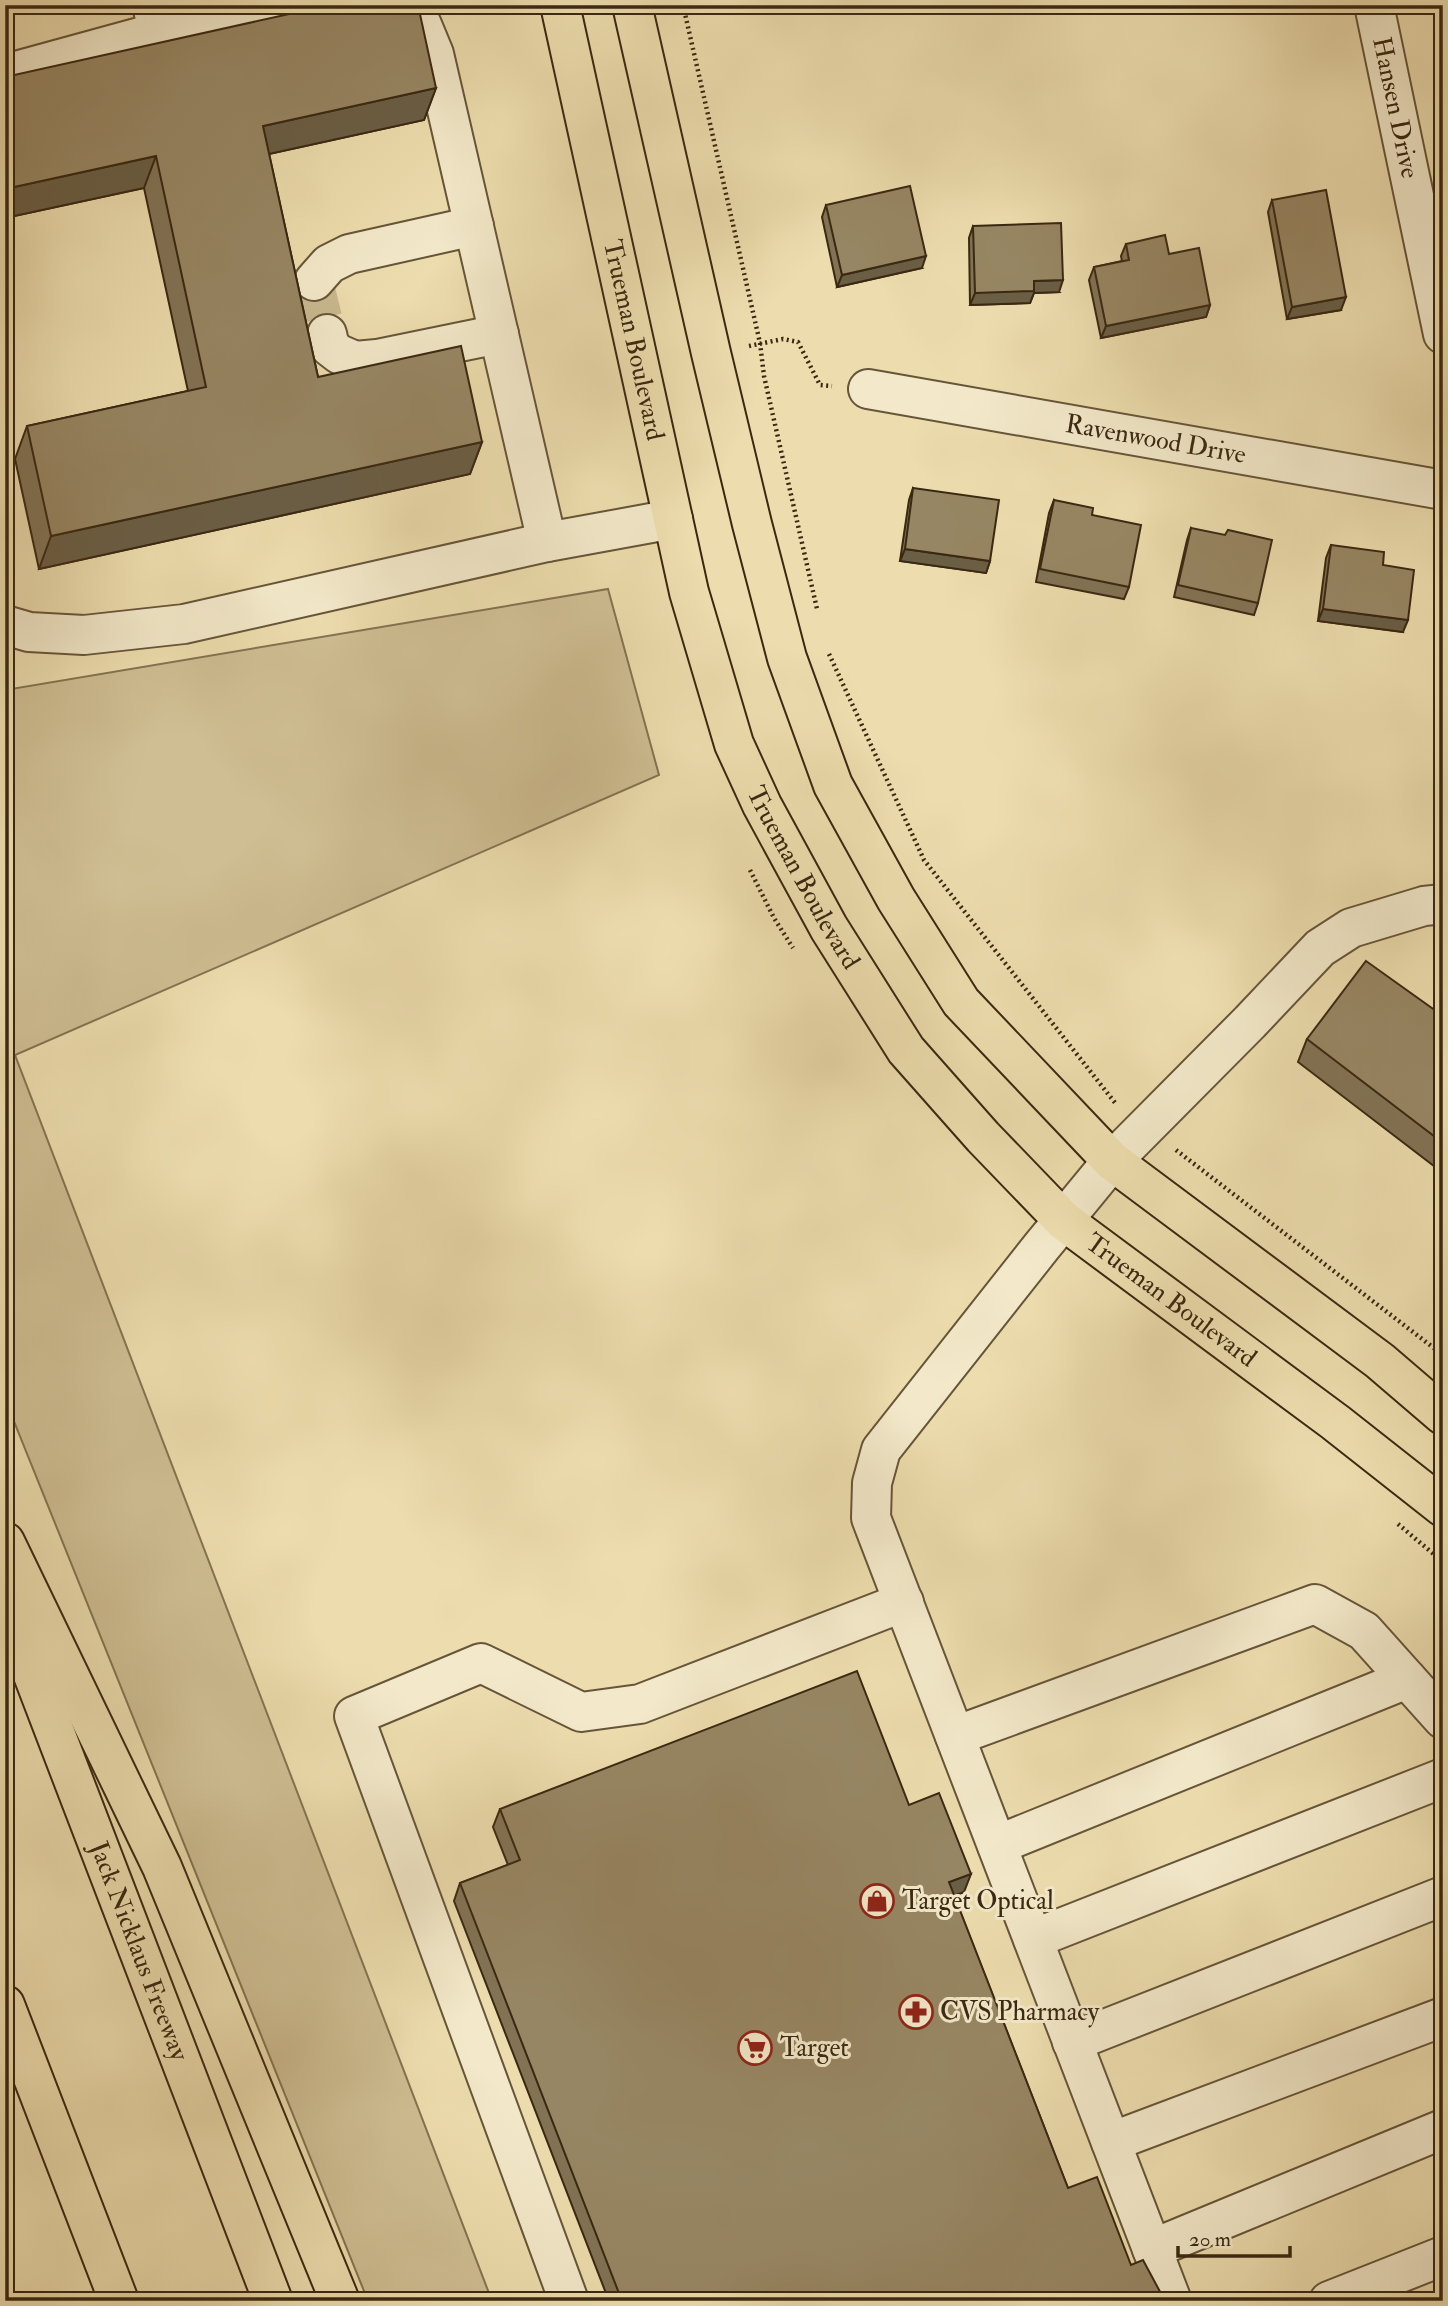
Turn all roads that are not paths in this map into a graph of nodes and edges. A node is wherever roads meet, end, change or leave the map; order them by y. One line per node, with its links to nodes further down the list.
1 (267, 5): 6 (street)
2 (403, 5): 8 (street)
3 (560, 5): 15 (main road, Trueman Boulevard)
4 (632, 5): 19 (main road)
5 (1374, 5): 12 (street, Hansen Drive)
6 (155, 19): 7 (street)
7 (5, 74)
8 (474, 226): 9 (street); 11 (street)
9 (314, 281)
10 (327, 334): 11 (street)
11 (499, 334): 16 (street)
12 (1443, 334)
13 (868, 389): 14 (street, Ravenwood Drive)
14 (1443, 490)
15 (673, 519): 16 (street); 20 (main road, Trueman Boulevard)
16 (547, 542): 17 (street)
17 (5, 625)
18 (1443, 904): 19 (street)
19 (1112, 1161): 20 (street); 21 (main road)
20 (1064, 1221): 22 (main road, Trueman Boulevard); 25 (street)
21 (1443, 1415)
22 (1443, 1507)
23 (5, 1542): 44 (main road)
24 (5, 1602): 43 (main road, Jack Nicklaus Freeway)
25 (904, 1602): 28 (street); 45 (street)
26 (1408, 1679): 27 (street); 28 (street); 30 (street)
27 (1443, 1719)
28 (955, 1736): 30 (street)
29 (1443, 1778): 32 (street)
30 (997, 1845): 32 (street)
31 (1443, 1896): 35 (street)
32 (1033, 1939): 35 (street)
33 (5, 2004): 36 (main road)
34 (1443, 2017): 38 (street)
35 (1072, 2042): 38 (street)
36 (29, 2066): 41 (main road); 42 (main road)
37 (1443, 2129): 39 (street)
38 (1111, 2142): 39 (street)
39 (1152, 2249): 46 (street)
40 (1443, 2256): 47 (street)
41 (102, 2301)
42 (119, 2301)
43 (274, 2301)
44 (340, 2301)
45 (569, 2301)
46 (1172, 2301)
47 (1329, 2301)

